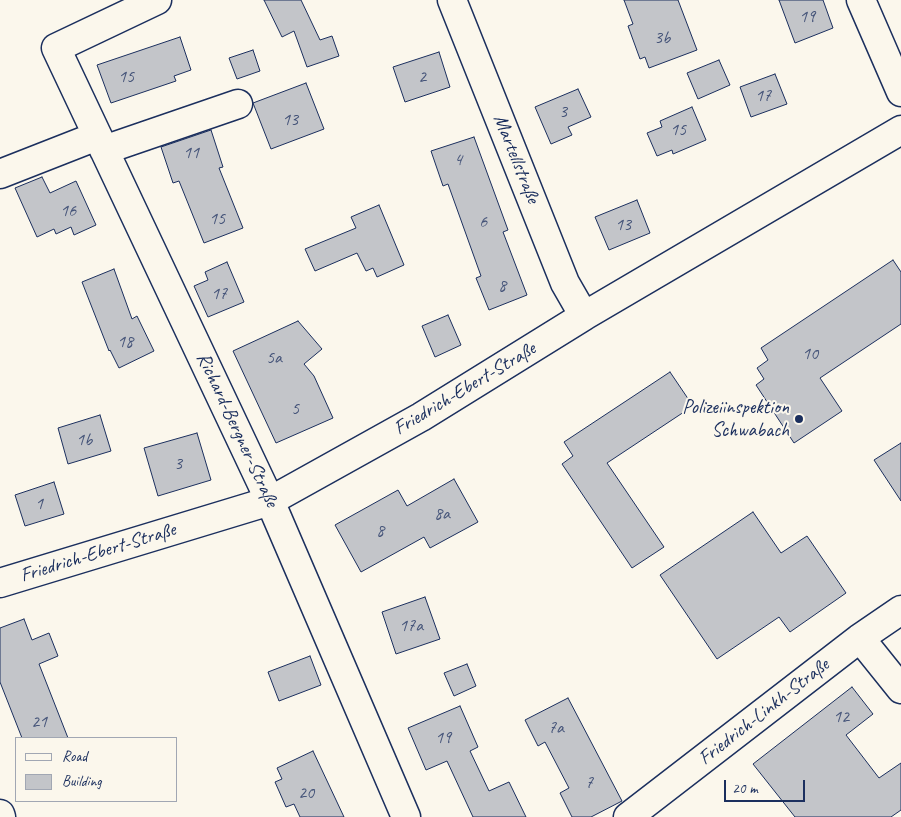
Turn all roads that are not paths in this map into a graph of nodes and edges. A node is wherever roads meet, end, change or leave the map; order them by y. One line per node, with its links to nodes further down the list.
1 (157, 0): 7 (street, Richard-Bergner-Straße)
2 (452, 0): 9 (street, Martellstraße)
3 (861, 0): 4 (street)
4 (901, 92)
5 (238, 104): 7 (street)
6 (901, 130): 9 (street, Friedrich-Ebert-Straße)
7 (101, 143): 8 (street); 10 (street, Richard-Bergner-Straße)
8 (0, 174)
9 (584, 316): 10 (street, Friedrich-Ebert-Straße)
10 (270, 501): 11 (street, Friedrich-Ebert-Straße); 15 (street, Richard-Bergner-Straße)
11 (0, 583)
12 (901, 610): 13 (street, Friedrich-Linkh-Straße)
13 (860, 638): 14 (street); 16 (street, Friedrich-Linkh-Straße)
14 (901, 689)
15 (406, 817)
16 (628, 817)

